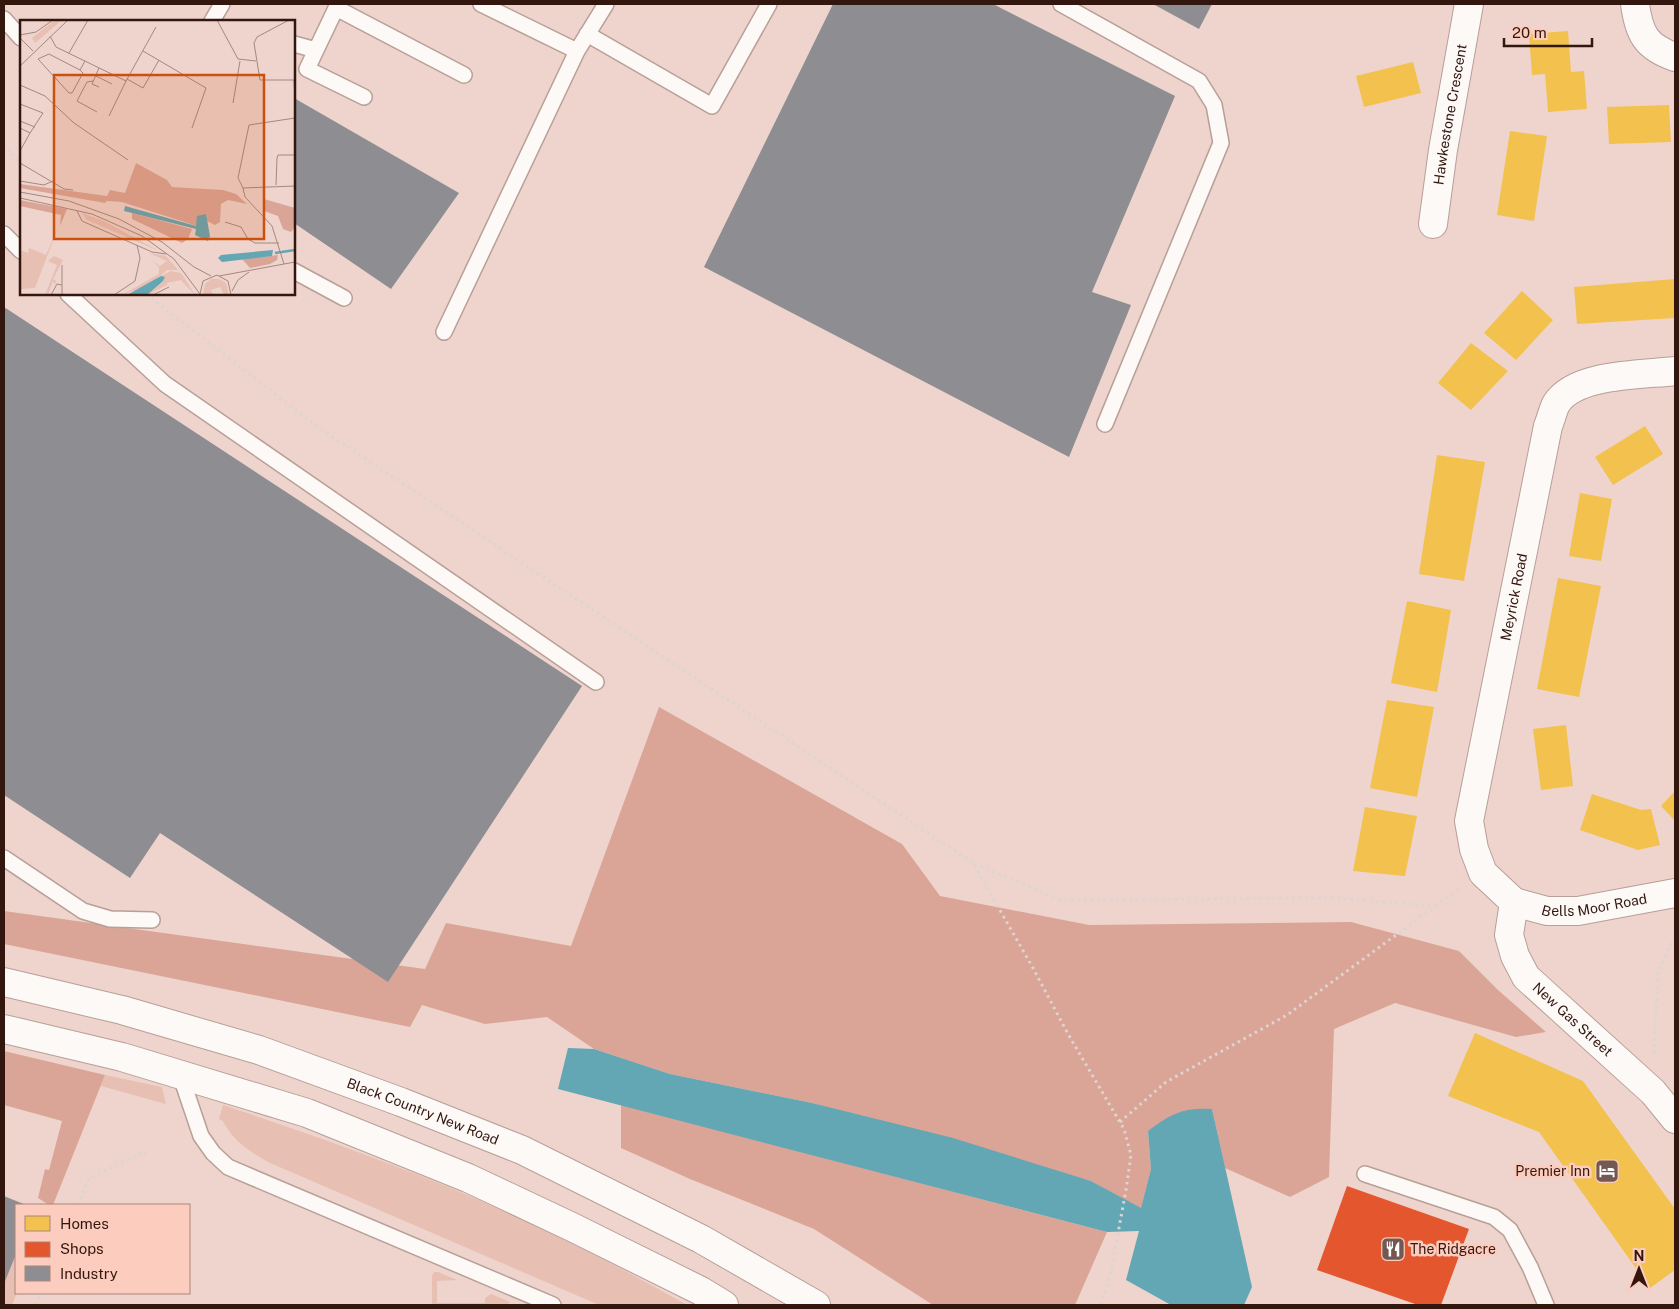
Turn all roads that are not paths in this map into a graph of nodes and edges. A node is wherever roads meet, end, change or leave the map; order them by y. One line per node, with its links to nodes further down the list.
1 (222, 4): 10 (lane)
2 (481, 4): 15 (lane)
3 (606, 4): 11 (lane)
4 (769, 4): 11 (lane)
5 (1061, 4): 27 (lane)
6 (1469, 4): 19 (main road, Hawkestone Crescent)
7 (1635, 4): 16 (main road)
8 (337, 6): 14 (lane); 17 (lane)
9 (4, 19): 12 (lane)
10 (213, 20)
11 (587, 34): 15 (lane)
12 (20, 37)
13 (295, 44): 14 (lane)
14 (316, 50): 18 (lane)
15 (577, 50): 25 (lane)
16 (1675, 57)
17 (464, 76)
18 (364, 98)
19 (1433, 224)
20 (4, 234): 21 (lane)
21 (20, 249)
22 (295, 273): 24 (lane)
23 (69, 295): 28 (lane)
24 (344, 298)
25 (444, 332)
26 (1675, 371): 31 (main road, Meyrick Road)
27 (1105, 424)
28 (596, 682)
29 (4, 858): 32 (lane)
30 (1675, 893): 31 (main road, Bells Moor Road)
31 (1514, 902): 36 (main road, New Gas Street)
32 (152, 920)
33 (4, 982): 40 (main road, Black Country New Road)
34 (4, 1029): 35 (main road)
35 (180, 1074): 38 (lane); 39 (main road)
36 (1675, 1119)
37 (1365, 1174): 41 (lane)
38 (553, 1305)
39 (724, 1305)
40 (816, 1305)
41 (1546, 1305)

